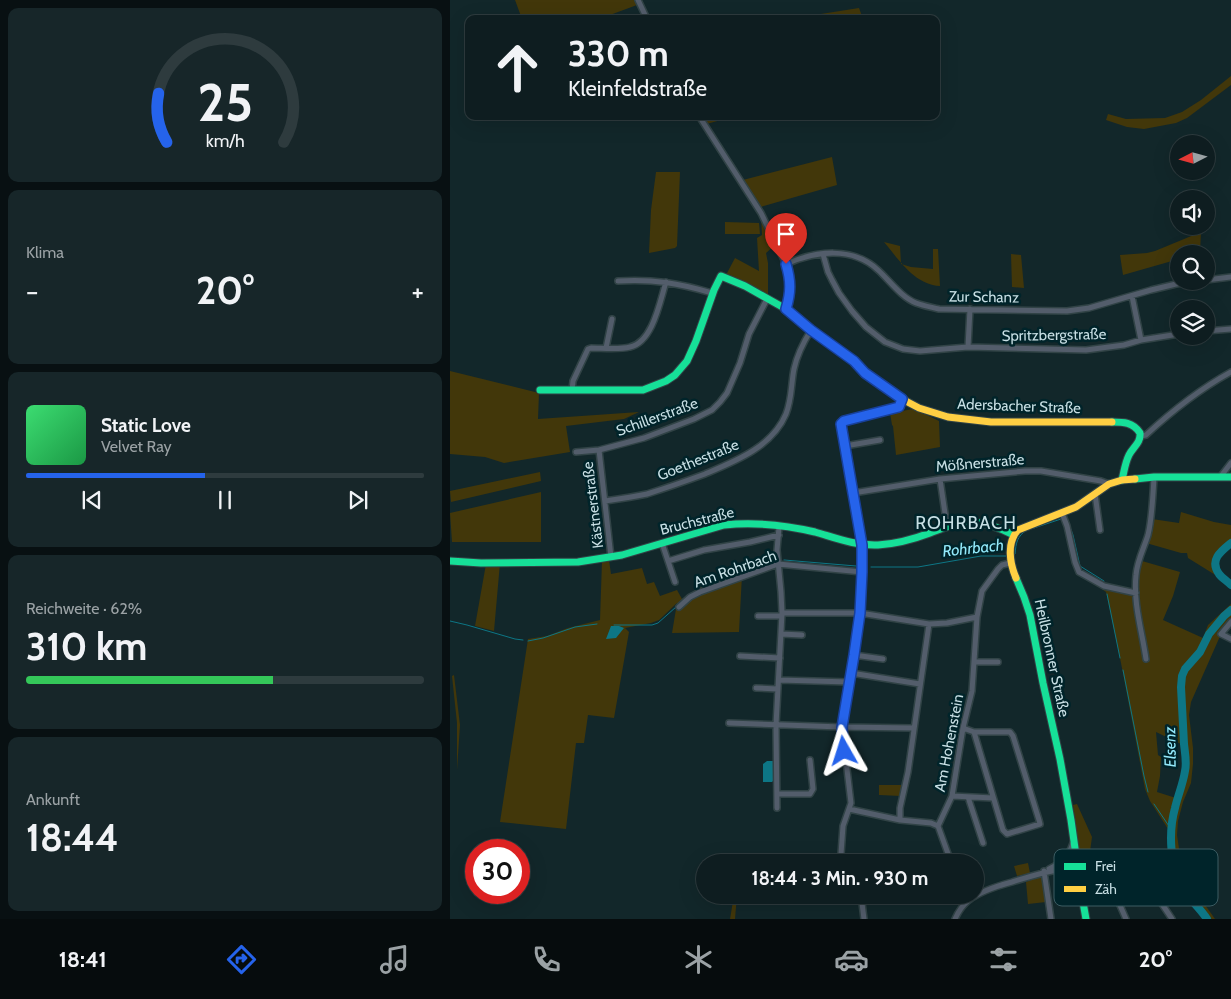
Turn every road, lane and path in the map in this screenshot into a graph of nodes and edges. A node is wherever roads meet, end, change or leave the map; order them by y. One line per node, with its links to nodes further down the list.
1 (638, 0): 2 (street)
2 (645, 15)
3 (702, 120): 5 (street)
4 (823, 254): 5 (street, Zur Schanz); 15 (street, Zur Schanz); 22 (street, Spritzbergstraße)
5 (786, 264): 14 (street)
6 (1231, 277): 7 (street)
7 (1215, 279)
8 (618, 281): 9 (street)
9 (666, 282): 11 (street); 23 (street)
10 (1170, 285): 12 (street, Zur Schanz)
11 (712, 293): 13 (street, Adersbacher Straße); 26 (street)
12 (1132, 296): 15 (street, Zur Schanz); 21 (street)
13 (767, 299): 14 (street, Adersbacher Straße); 33 (street, Schillerstraße)
14 (786, 309): 18 (street, Adersbacher Straße)
15 (970, 309): 22 (street)
16 (612, 319): 23 (street)
17 (1231, 329): 19 (street)
18 (811, 330): 27 (street, Adersbacher Straße); 44 (street, Goethestraße)
19 (1215, 330)
20 (1170, 335): 21 (street, Spritzbergstraße)
21 (1140, 340): 22 (street, Spritzbergstraße)
22 (968, 347)
23 (606, 348): 26 (street)
24 (1231, 372): 30 (street)
25 (540, 390): 26 (street)
26 (572, 390)
27 (902, 399): 28 (street, Adersbacher Straße); 29 (street)
28 (915, 406): 29 (street); 30 (street, Adersbacher Straße)
29 (899, 407): 32 (street)
30 (1141, 436): 40 (street)
31 (880, 440): 32 (street)
32 (845, 446): 42 (street)
33 (599, 450): 34 (street, Schillerstraße); 44 (street, Kästnerstraße)
34 (576, 452)
35 (1231, 463): 36 (street)
36 (1221, 476): 37 (street); 38 (street)
37 (1231, 476)
38 (1154, 477): 40 (street); 60 (street)
39 (940, 479): 41 (street, Mößnerstraße); 42 (street, Mößnerstraße); 47 (street)
40 (1122, 480): 41 (street)
41 (1109, 484): 43 (street)
42 (853, 493): 52 (street)
43 (1095, 494): 45 (street); 48 (street)
44 (605, 501): 53 (street, Kästnerstraße)
45 (1062, 513): 49 (street); 60 (street)
46 (779, 527): 50 (street); 51 (street, Bruchstraße); 52 (street, Bruchstraße)
47 (947, 527): 49 (street, Bruchstraße); 52 (street, Bruchstraße)
48 (1100, 530)
49 (1014, 534): 54 (street)
50 (778, 535): 55 (street); 57 (street)
51 (662, 543): 53 (street, Bruchstraße); 55 (street)
52 (862, 545): 58 (street)
53 (611, 557): 56 (street, Bruchstraße)
54 (1010, 558): 65 (street, Am Hohenstein); 99 (street, Heilbronner Straße)
55 (668, 561): 59 (street)
56 (450, 562)
57 (778, 564): 58 (street, Am Rohrbach); 61 (street, Am Rohrbach); 63 (street)
58 (862, 572): 62 (street)
59 (674, 582)
60 (1136, 593): 75 (street)
61 (679, 607)
62 (860, 613): 63 (street); 67 (street); 71 (street)
63 (782, 614): 64 (street); 68 (street)
64 (758, 616)
65 (977, 617): 67 (street); 76 (street, Am Hohenstein)
66 (1231, 622): 70 (street)
67 (929, 624): 81 (street)
68 (781, 634): 69 (street); 73 (street)
69 (802, 634)
70 (1231, 639)
71 (854, 655): 74 (street); 78 (street)
72 (740, 656): 73 (street)
73 (780, 658): 79 (street)
74 (883, 659)
75 (1146, 659)
76 (974, 662): 77 (street); 88 (street, Am Hohenstein)
77 (998, 662)
78 (851, 674): 80 (street); 81 (street)
79 (779, 680): 80 (street); 83 (street)
80 (849, 682): 86 (street)
81 (920, 684): 87 (street)
82 (756, 688): 83 (street)
83 (778, 689): 85 (street)
84 (729, 723): 85 (street)
85 (776, 725): 86 (street); 91 (street)
86 (842, 727): 87 (street); 96 (street)
87 (914, 728): 97 (street)
88 (964, 728): 89 (street); 92 (street, Am Hohenstein)
89 (974, 732): 94 (street); 94 (street)
90 (810, 760): 91 (street)
91 (777, 794): 95 (street)
92 (952, 796): 93 (street); 98 (street, Am Hohenstein)
93 (968, 797): 94 (street); 100 (street)
94 (993, 798)
95 (777, 808)
96 (849, 809): 97 (street); 103 (street)
97 (900, 820): 98 (street)
98 (938, 826): 104 (street)
99 (1074, 840): 101 (street); 102 (street, Heilbronner Straße)
100 (983, 843)
101 (1070, 849)
102 (1075, 849)
103 (841, 854)
104 (948, 854)
105 (1054, 866): 107 (street)
106 (1054, 870): 107 (street)
107 (1044, 872): 108 (street); 116 (street)
108 (984, 892)
109 (862, 904): 114 (street)
110 (966, 904): 115 (street)
111 (1084, 906): 117 (street, Heilbronner Straße)
112 (1120, 906): 118 (street)
113 (1163, 906): 119 (street)
114 (864, 919)
115 (955, 919)
116 (1051, 919)
117 (1086, 919)
118 (1126, 919)
119 (1172, 919)

